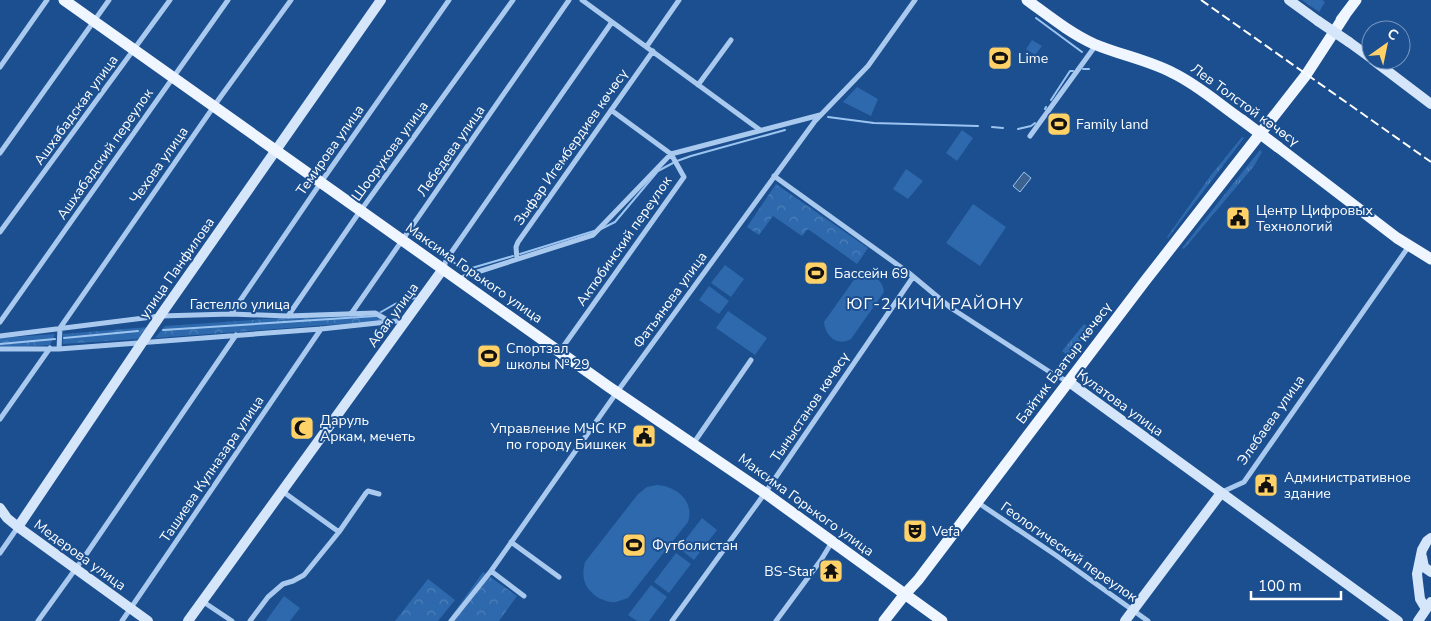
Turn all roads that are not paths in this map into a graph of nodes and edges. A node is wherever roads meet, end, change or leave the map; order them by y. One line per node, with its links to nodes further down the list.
1 (47, 0): 25 (street)
2 (64, 0): 17 (main road, Максима Горького улица)
3 (109, 0): 17 (street)
4 (170, 0): 22 (street, Ашхабадская улица)
5 (228, 0): 27 (street, Ашхабадский переулок)
6 (290, 0): 30 (street, Чехова улица)
7 (381, 0): 35 (street, улица Панфилова)
8 (449, 0): 39 (street, Темирова улица)
9 (513, 0): 40 (street, Шоорукова улица)
10 (569, 0): 42 (street, Лебедева улица)
11 (582, 0): 18 (street)
12 (679, 0): 21 (street)
13 (915, 0): 32 (street, Фатьянова улица)
14 (1028, 0): 20 (main road, Лев Толстой көчөсү)
15 (1289, 0): 24 (street, bridge)
16 (1356, 0): 66 (main road, Байтик Баатыр көчөсү)
17 (94, 22): 22 (main road, Максима Горького улица); 36 (street)
18 (612, 22): 21 (street); 46 (street, Абая улица)
19 (731, 40): 28 (street)
20 (1097, 44): 34 (street); 43 (main road, Лев Толстой көчөсү, bridge)
21 (647, 46): 23 (street)
22 (134, 50): 27 (main road, Максима Горького улица); 41 (street, Ашхабадская улица)
23 (653, 51): 28 (street); 31 (street, Зыфар Игембердиев көчөсү)
24 (1361, 51)
25 (0, 67)
26 (1386, 70): 29 (street)
27 (172, 78): 30 (main road, Максима Горького улица); 55 (street, Ашхабадский переулок)
28 (698, 85): 33 (street)
29 (1431, 104)
30 (214, 107): 35 (main road, Максима Горького улица); 56 (street, Чехова улица)
31 (611, 110): 37 (street, Актюбинский переулок); 45 (street, Зыфар Игембердиев көчөсү)
32 (820, 115): 33 (street); 38 (street, Фатьянова улица)
33 (760, 130): 37 (street)
34 (1030, 136)
35 (276, 151): 39 (main road, Максима Горького улица); 51 (street, улица Панфилова)
36 (0, 153)
37 (671, 154): 45 (street); 64 (street, Актюбинский переулок)
38 (774, 176): 47 (street, Кулатова улица); 67 (street, Фатьянова улица)
39 (321, 183): 40 (main road, Максима Горького улица); 49 (street, Темирова улица)
40 (361, 211): 42 (main road, Максима Горького улица); 52 (street, Шоорукова улица)
41 (0, 232)
42 (402, 240): 46 (main road, Максима Горького улица); 50 (street, Лебедева улица)
43 (1409, 246): 44 (main road, Лев Толстой көчөсү); 72 (street, Элебаева улица)
44 (1431, 259)
45 (517, 260): 48 (street)
46 (443, 270): 48 (main road, Максима Горького улица); 53 (street, Абая улица)
47 (914, 277): 66 (street, Кулатова улица); 71 (street, Тыныстанов көчөсү)
48 (458, 280): 64 (main road, Максима Горького улица)
49 (231, 314): 51 (street, Гастелло улица); 52 (street, Гастелло улица)
50 (351, 314): 52 (street, Гастелло улица); 54 (street, Гастелло улица)
51 (160, 316): 56 (street, Гастелло улица); 60 (street, улица Панфилова)
52 (288, 316)
53 (407, 319): 54 (street, Гастелло улица); 70 (street, Абая улица)
54 (389, 321): 57 (street, Гастелло улица)
55 (0, 322)
56 (60, 328): 59 (street, Гастелло улица); 63 (street)
57 (321, 329): 58 (street, Гастелло улица); 91 (street, Ташиева Кулназара улица)
58 (236, 335): 60 (street, Гастелло улица); 83 (street)
59 (0, 336)
60 (143, 342): 63 (street, Гастелло улица); 76 (street, улица Панфилова)
61 (50, 348): 62 (street, Гастелло улица); 63 (street, Гастелло улица); 68 (street)
62 (0, 349)
63 (60, 349)
64 (560, 352): 67 (main road, Максима Горького улица)
65 (751, 360): 69 (street)
66 (1069, 382): 72 (street, Кулатова улица); 74 (main road, Байтик Баатыр көчөсү)
67 (617, 392): 69 (main road, Максима Горького улица); 79 (street, Фатьянова улица)
68 (0, 419)
69 (694, 444): 71 (main road, Максима Горького улица)
70 (282, 491): 77 (street); 89 (street, Абая улица)
71 (766, 493): 80 (main road, Максима Горького улица); 100 (street, Тыныстанов көчөсү)
72 (1221, 493): 92 (street, Элебаева улица); 106 (street, Кулатова улица)
73 (380, 494): 77 (street)
74 (977, 502): 87 (main road, Байтик Баатыр көчөсү); 92 (street, Геологический переулок)
75 (0, 508): 76 (street, Медерова улица)
76 (18, 527): 81 (street, улица Панфилова); 83 (street, Медерова улица)
77 (339, 532): 98 (street)
78 (1431, 538): 82 (street)
79 (511, 542): 84 (street, Фатьянова улица); 86 (street)
80 (832, 542): 87 (main road, Максима Горького улица); 101 (street)
81 (0, 553)
82 (1422, 554): 85 (street); 90 (street)
83 (75, 569): 91 (street, Медерова улица); 93 (street)
84 (490, 571): 88 (street); 99 (street, Фатьянова улица)
85 (1431, 572)
86 (559, 578)
87 (905, 594): 102 (main road, Байтик Баатыр көчөсү); 103 (main road, Максима Горького улица)
88 (524, 596)
89 (202, 601): 96 (street, Абая улица); 97 (street)
90 (1429, 606): 107 (street)
91 (131, 609): 94 (street, Ташиева Кулназара улица); 95 (street, Медерова улица)
92 (1134, 610): 104 (street, Элебаева улица); 105 (street, Геологический переулок)
93 (38, 621)
94 (122, 621)
95 (148, 621)
96 (188, 621)
97 (232, 621)
98 (250, 621)
99 (451, 621)
100 (672, 621)
101 (776, 621)
102 (884, 621)
103 (942, 621)
104 (1125, 621)
105 (1148, 621)
106 (1398, 621)
107 (1418, 621)

